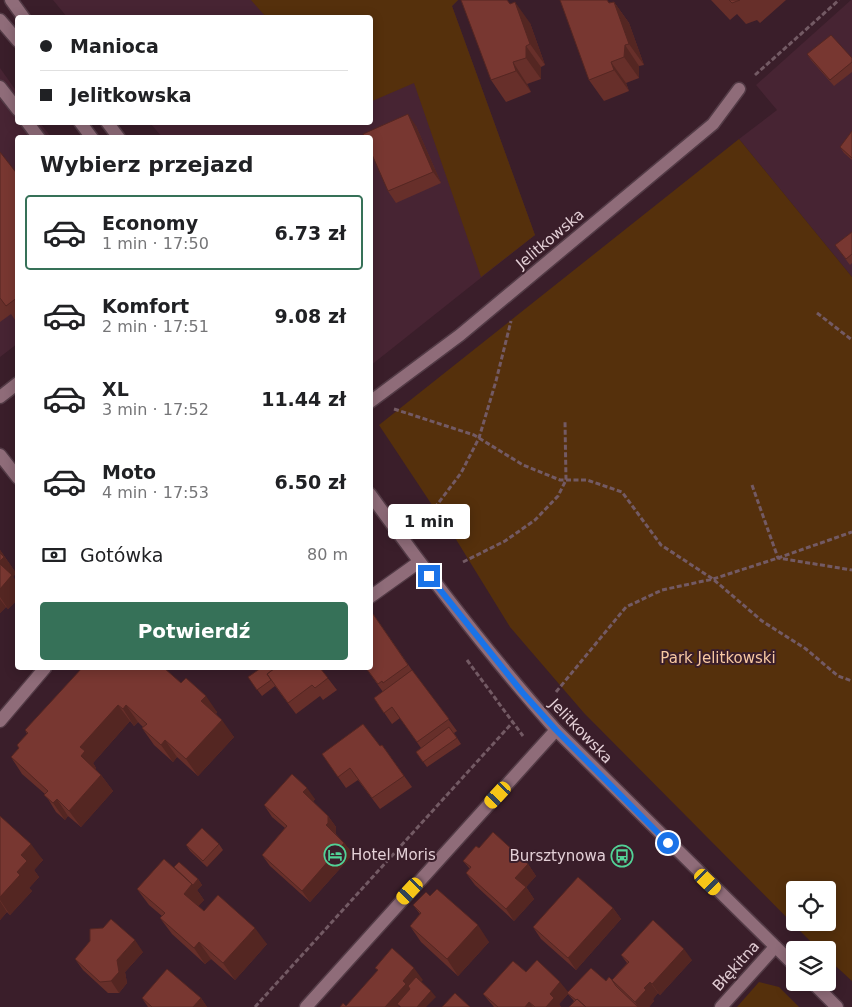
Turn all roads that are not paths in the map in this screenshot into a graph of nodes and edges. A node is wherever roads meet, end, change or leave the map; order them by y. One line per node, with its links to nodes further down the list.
1 (11, 0): 2 (street)
2 (22, 15)
3 (0, 20): 4 (street)
4 (15, 38)
5 (0, 87): 7 (street)
6 (739, 89): 10 (street, Jelitkowska)
7 (15, 106)
8 (15, 385): 9 (street)
9 (0, 397)
10 (373, 400)
11 (0, 454): 12 (street)
12 (15, 474)
13 (373, 498): 14 (street, Jelitkowska)
14 (419, 562): 15 (street); 18 (street, Jelitkowska)
15 (373, 595)
16 (43, 670): 17 (street)
17 (0, 721)
18 (556, 730): 19 (street, Jelitkowska); 22 (street)
19 (775, 947): 20 (street, Jelitkowska); 23 (street, Błękitna)
20 (786, 957)
21 (821, 991): 24 (street)
22 (306, 1007)
23 (721, 1007)
24 (837, 1007)

